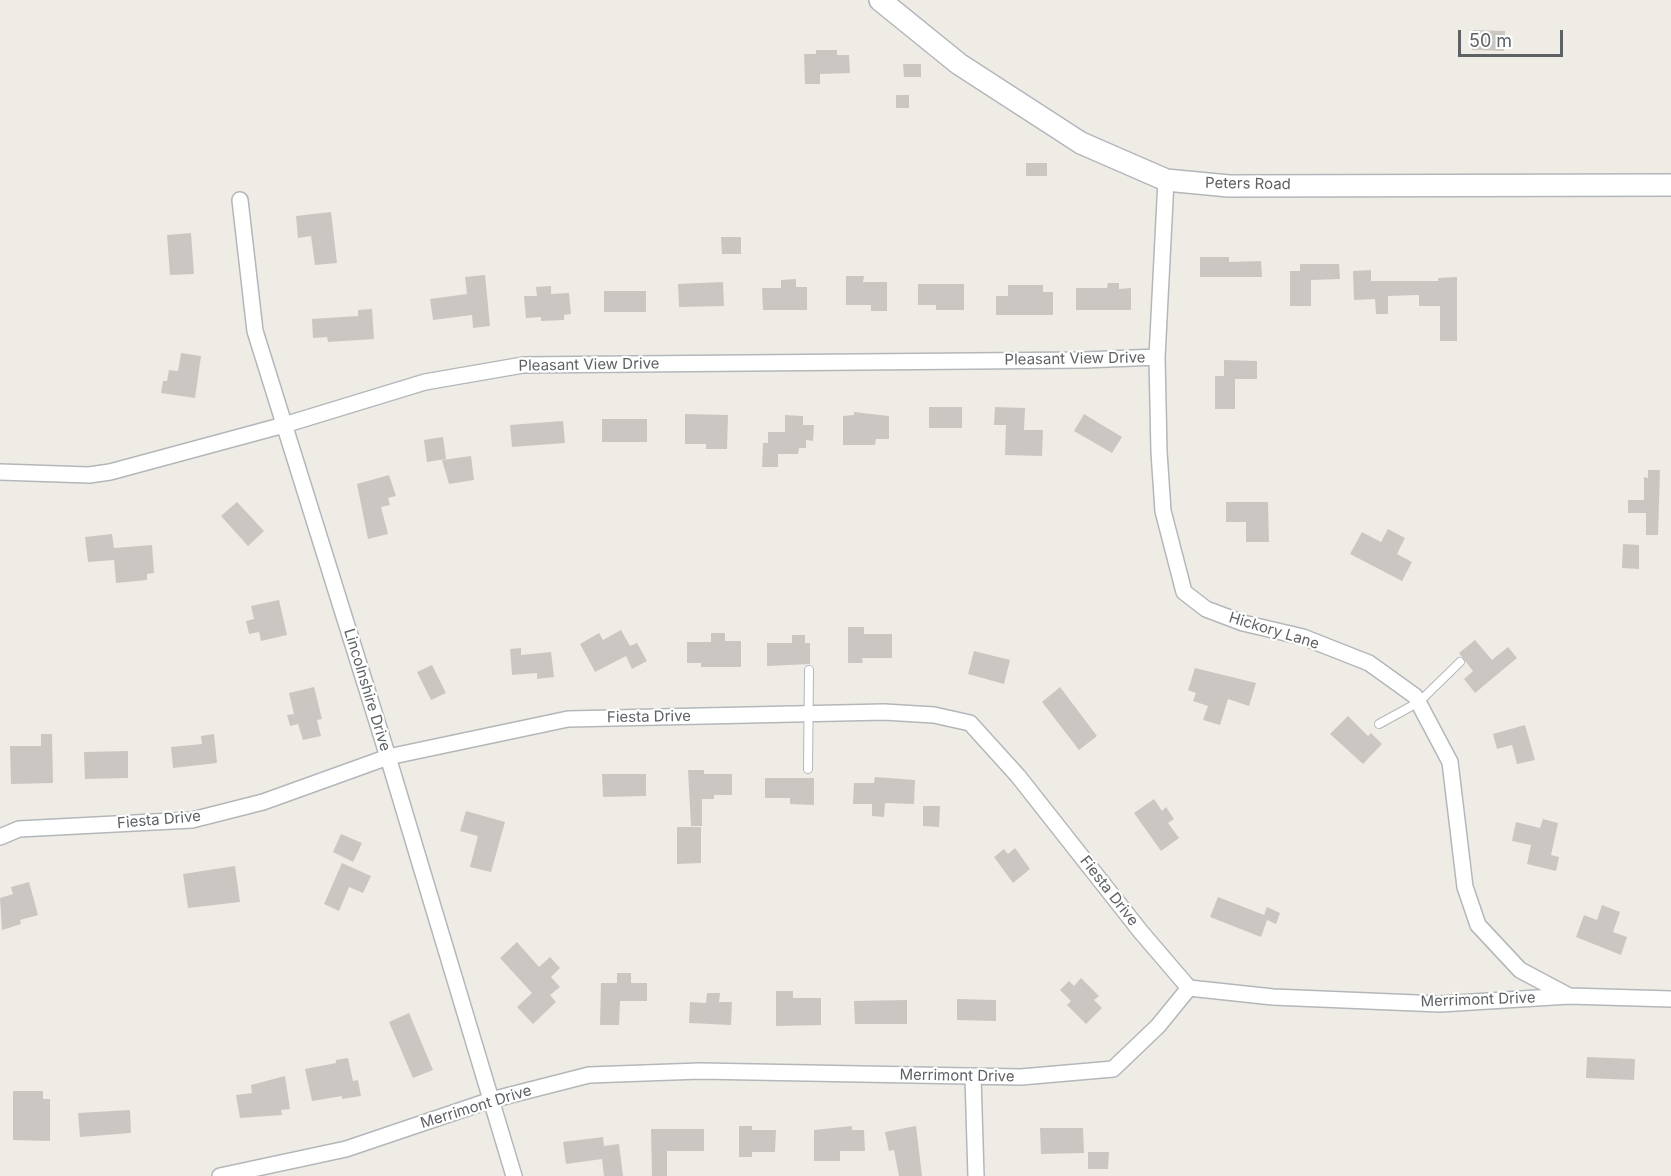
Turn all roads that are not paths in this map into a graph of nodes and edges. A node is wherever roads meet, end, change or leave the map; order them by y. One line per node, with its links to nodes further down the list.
1 (880, 0): 2 (street, Peters Road)
2 (1166, 180): 3 (street, Peters Road); 5 (street, Hickory Lane)
3 (1671, 185)
4 (240, 200): 6 (street, Lincolnshire Drive)
5 (1157, 357): 6 (street, Pleasant View Drive); 10 (street, Hickory Lane)
6 (284, 425): 7 (street, Pleasant View Drive); 13 (street, Lincolnshire Drive)
7 (0, 472)
8 (1460, 662): 10 (lane)
9 (809, 670): 11 (lane)
10 (1419, 702): 12 (lane); 17 (street, Hickory Lane)
11 (810, 714): 13 (street, Fiesta Drive); 14 (lane); 16 (street, Fiesta Drive)
12 (1379, 724)
13 (388, 757): 15 (street, Fiesta Drive); 20 (street, Lincolnshire Drive)
14 (808, 769)
15 (0, 837)
16 (1190, 987): 17 (street, Merrimont Drive); 19 (street, Merrimont Drive)
17 (1569, 996): 18 (street, Merrimont Drive)
18 (1671, 999)
19 (973, 1077): 20 (street, Merrimont Drive); 23 (street)
20 (491, 1100): 21 (street, Merrimont Drive); 22 (street, Lincolnshire Drive)
21 (220, 1176)
22 (514, 1176)
23 (976, 1176)

